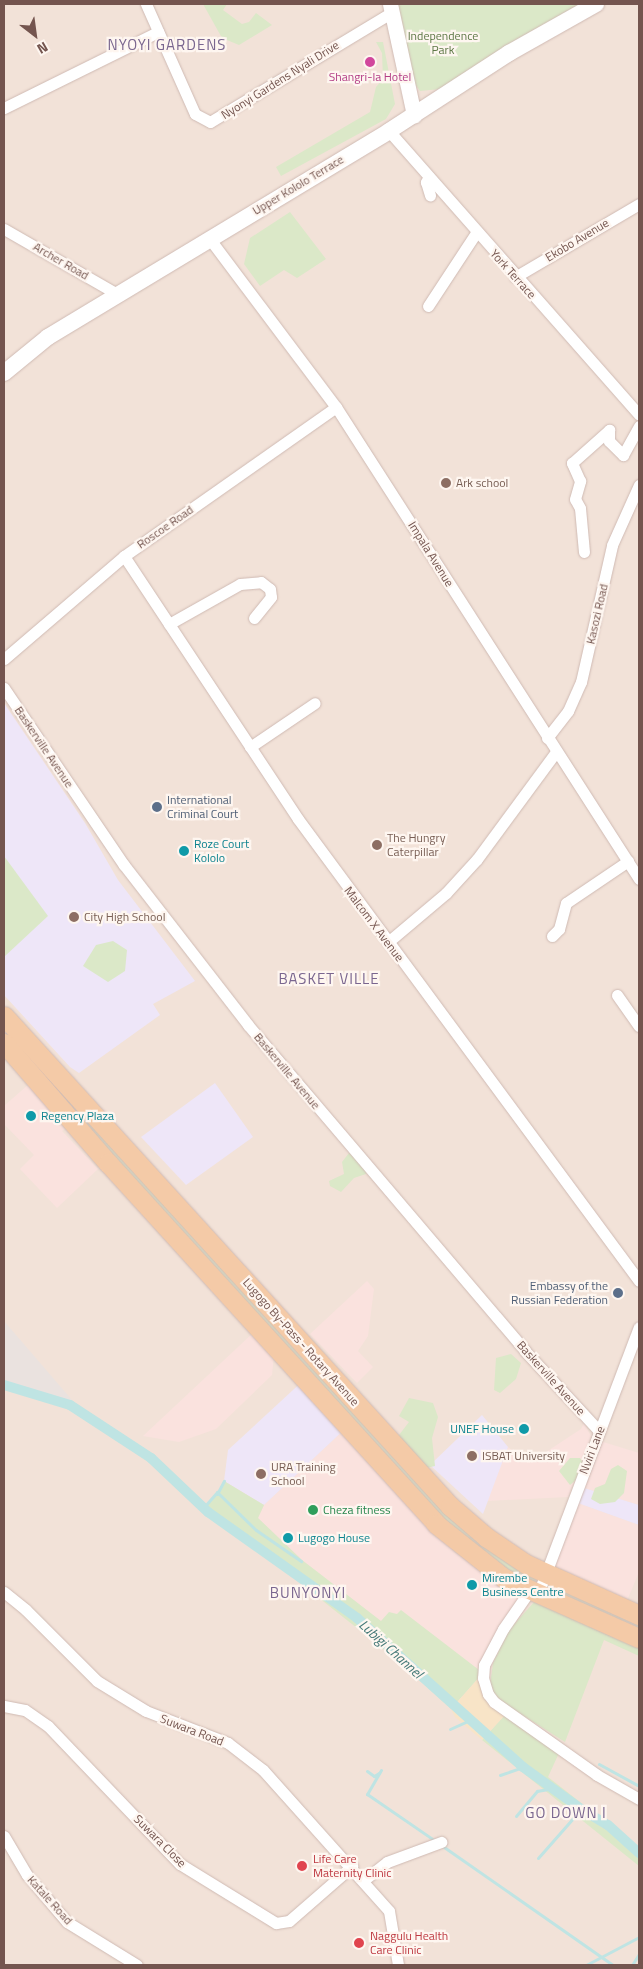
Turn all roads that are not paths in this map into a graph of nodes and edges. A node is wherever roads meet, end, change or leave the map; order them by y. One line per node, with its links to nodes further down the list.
1 (146, 4): 4 (street, Nyonyi Gardens Nyali Drive)
2 (596, 4): 6 (main road, Upper Kololo Terrace)
3 (391, 8): 4 (street, Nyonyi Gardens Nyali Drive); 6 (street)
4 (158, 32): 5 (street)
5 (4, 108)
6 (414, 115): 7 (main road, Upper Kololo Terrace)
7 (389, 131): 8 (street, York Terrace); 13 (main road, Upper Kololo Terrace)
8 (429, 177): 9 (street); 12 (street, York Terrace)
9 (430, 195)
10 (639, 204): 14 (street, Ekobo Avenue)
11 (4, 229): 15 (street, Archer Road)
12 (476, 233): 14 (street, York Terrace); 16 (street)
13 (209, 238): 15 (main road, Upper Kololo Terrace); 18 (street, Impala Avenue)
14 (515, 277): 19 (street, York Terrace)
15 (117, 294): 17 (main road, Upper Kololo Terrace)
16 (428, 306)
17 (4, 373)
18 (336, 407): 23 (street, Roscoe Road); 29 (street, Impala Avenue)
19 (639, 415)
20 (639, 426): 22 (street)
21 (639, 485): 29 (street, Kasozi Road)
22 (584, 552)
23 (124, 556): 25 (street, Malcom X Avenue); 26 (street, Roscoe Road)
24 (254, 618): 25 (street)
25 (169, 624): 30 (street, Malcom X Avenue)
26 (4, 659)
27 (4, 688): 42 (street, Baskerville Avenue)
28 (315, 703): 30 (street)
29 (547, 738): 31 (street, Impala Avenue)
30 (250, 747): 35 (street, Malcom X Avenue)
31 (556, 752): 32 (street, Impala Avenue); 35 (street)
32 (628, 862): 33 (street, Impala Avenue); 34 (street)
33 (639, 879)
34 (552, 936)
35 (388, 942): 40 (street, Malcom X Avenue)
36 (617, 995): 38 (street)
37 (4, 1016): 39 (main road, Lugogo By-Pass - Rotary Avenue)
38 (639, 1026)
39 (11, 1047): 43 (main road, Lugogo By-Pass - Rotary Avenue); 45 (main road, Lugogo By-Pass - Rotary Avenue)
40 (639, 1281)
41 (639, 1327): 42 (street, Nviri Lane)
42 (599, 1431): 43 (street, Nviri Lane)
43 (545, 1573): 45 (street, Nviri Lane); 46 (main road, Lugogo By-Pass - Rotary Avenue)
44 (4, 1592): 52 (street, Suwara Road)
45 (534, 1592): 47 (main road, Lugogo By-Pass - Rotary Avenue); 49 (street, Nviri Lane)
46 (639, 1615)
47 (639, 1638)
48 (4, 1706): 52 (street, Suwara Close)
49 (639, 1799)
50 (4, 1836): 54 (street, Katale Road)
51 (441, 1842): 53 (street)
52 (352, 1866): 53 (street, Suwara Road)
53 (364, 1880): 55 (street, Suwara Road)
54 (137, 1965)
55 (398, 1965)

